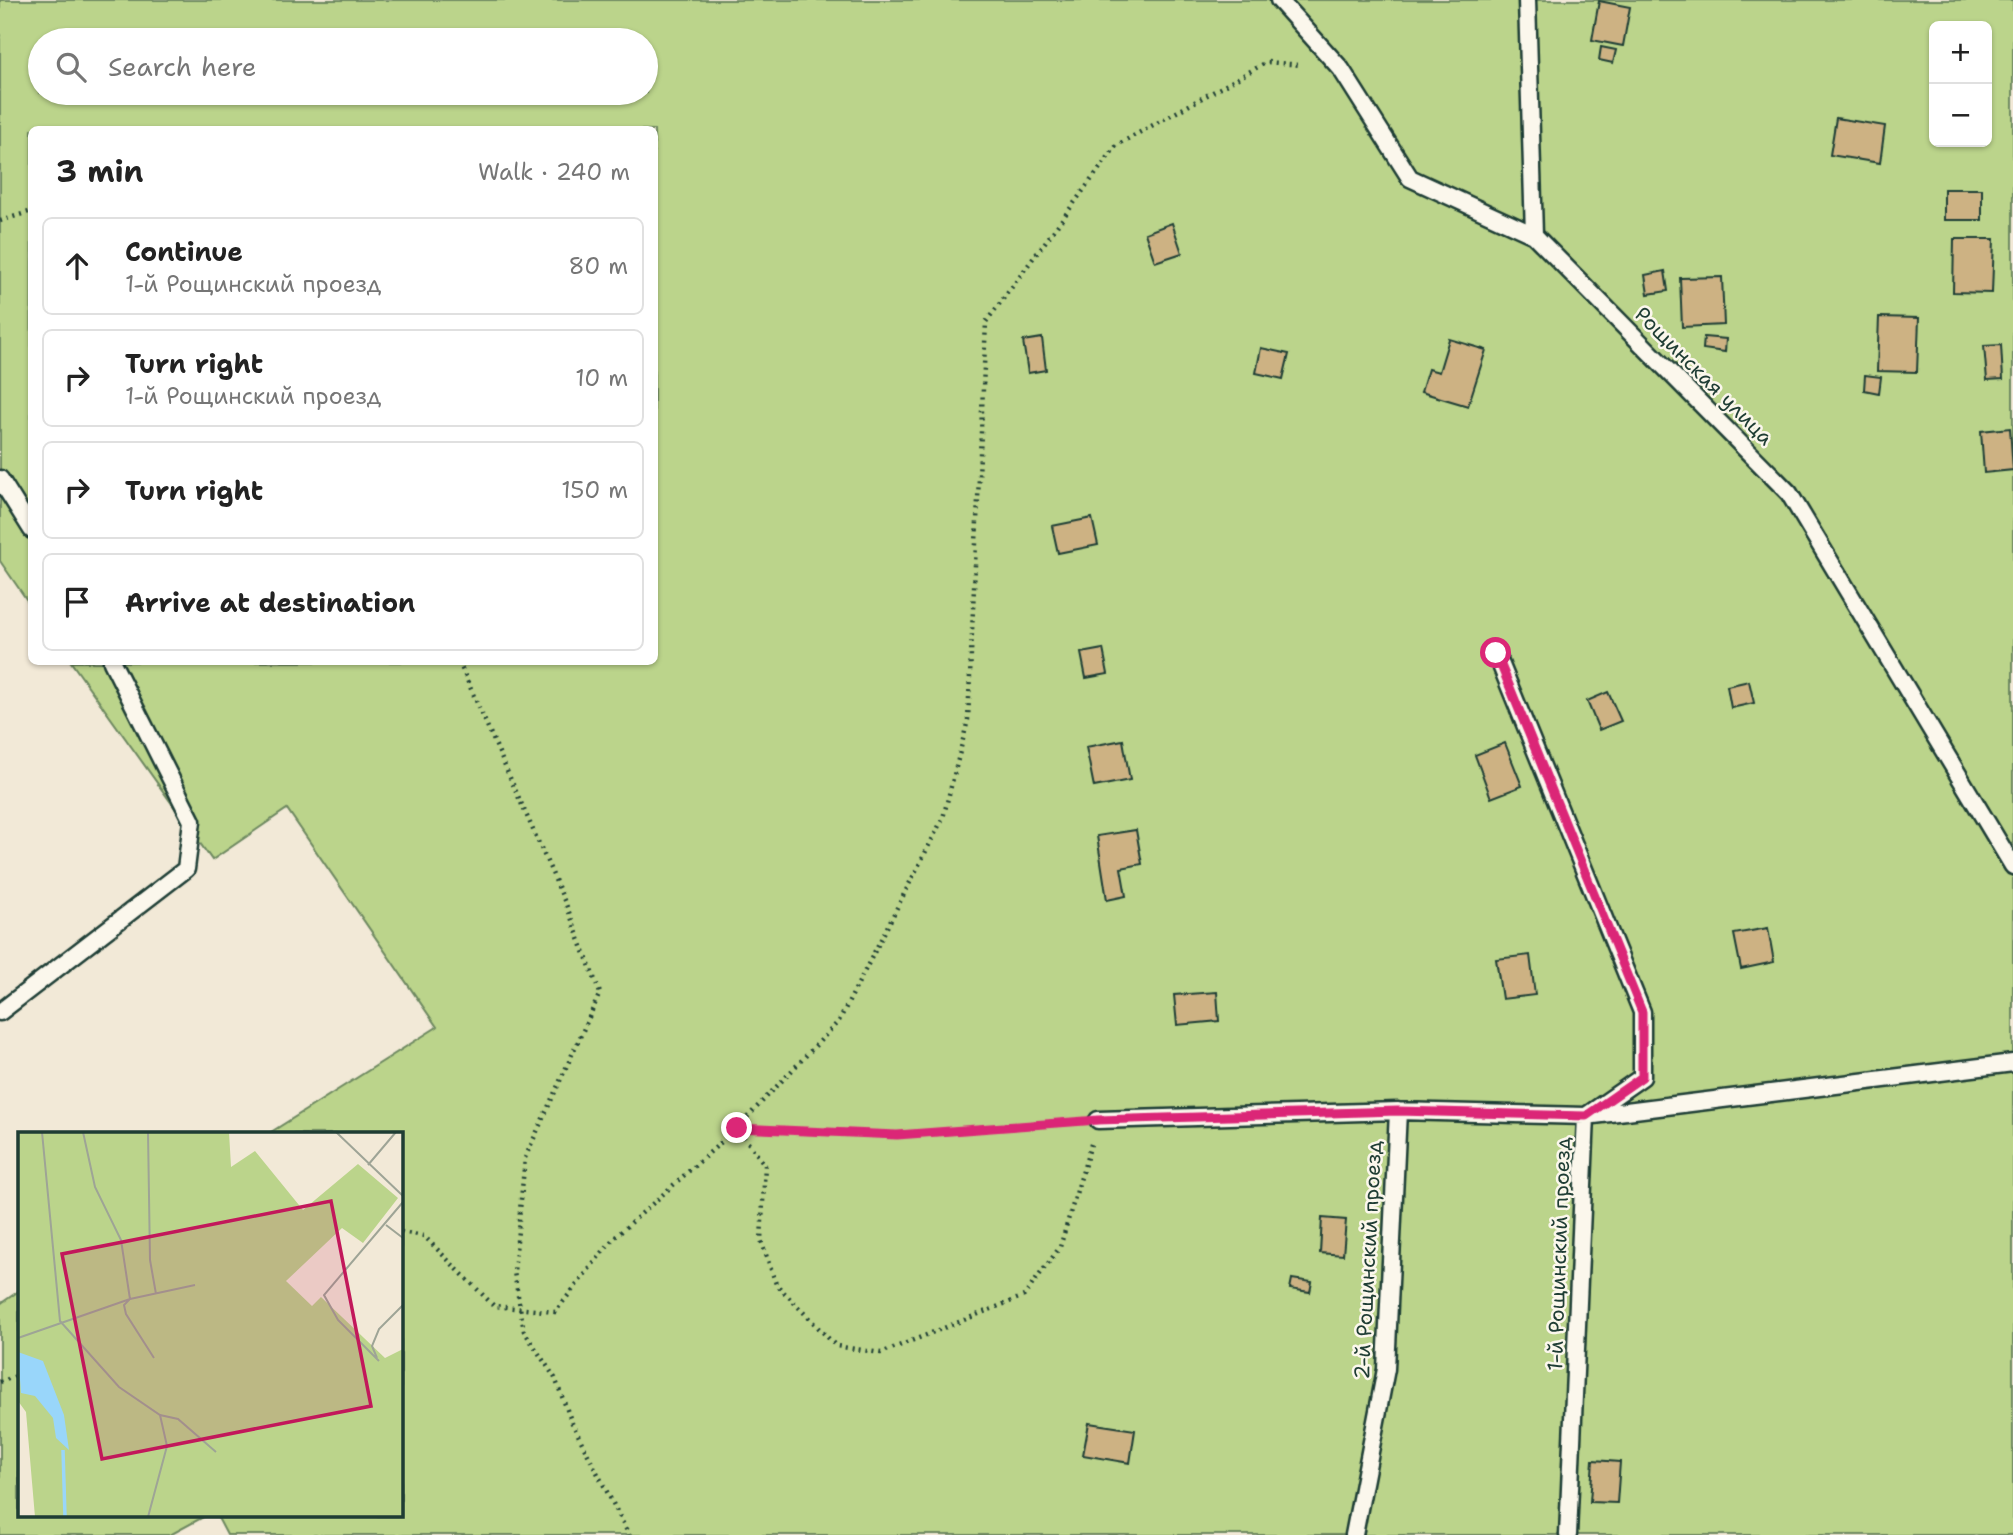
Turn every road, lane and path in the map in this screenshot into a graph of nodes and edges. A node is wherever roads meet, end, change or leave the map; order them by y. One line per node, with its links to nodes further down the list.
1 (1279, 0): 3 (lane, Рощинская улица)
2 (1527, 0): 6 (lane)
3 (1340, 69): 6 (lane, Рощинская улица); 18 (path)
4 (28, 212): 5 (path)
5 (0, 221)
6 (1534, 235): 12 (lane, Рощинская улица)
7 (0, 479): 8 (lane)
8 (28, 524)
9 (1496, 653): 16 (lane, 1-й Рощинский проезд)
10 (114, 665): 13 (lane)
11 (460, 665): 20 (path)
12 (2013, 866)
13 (0, 1012)
14 (2013, 1063): 16 (lane)
15 (1398, 1111): 16 (lane); 17 (lane); 24 (lane, 2-й Рощинский проезд)
16 (1586, 1116): 25 (lane, 1-й Рощинский проезд)
17 (1098, 1120): 18 (path); 18 (path)
18 (737, 1128): 20 (path)
19 (402, 1232): 20 (path)
20 (519, 1308): 23 (path)
21 (18, 1375): 22 (path)
22 (0, 1382)
23 (629, 1535)
24 (1354, 1535)
25 (1568, 1535)

